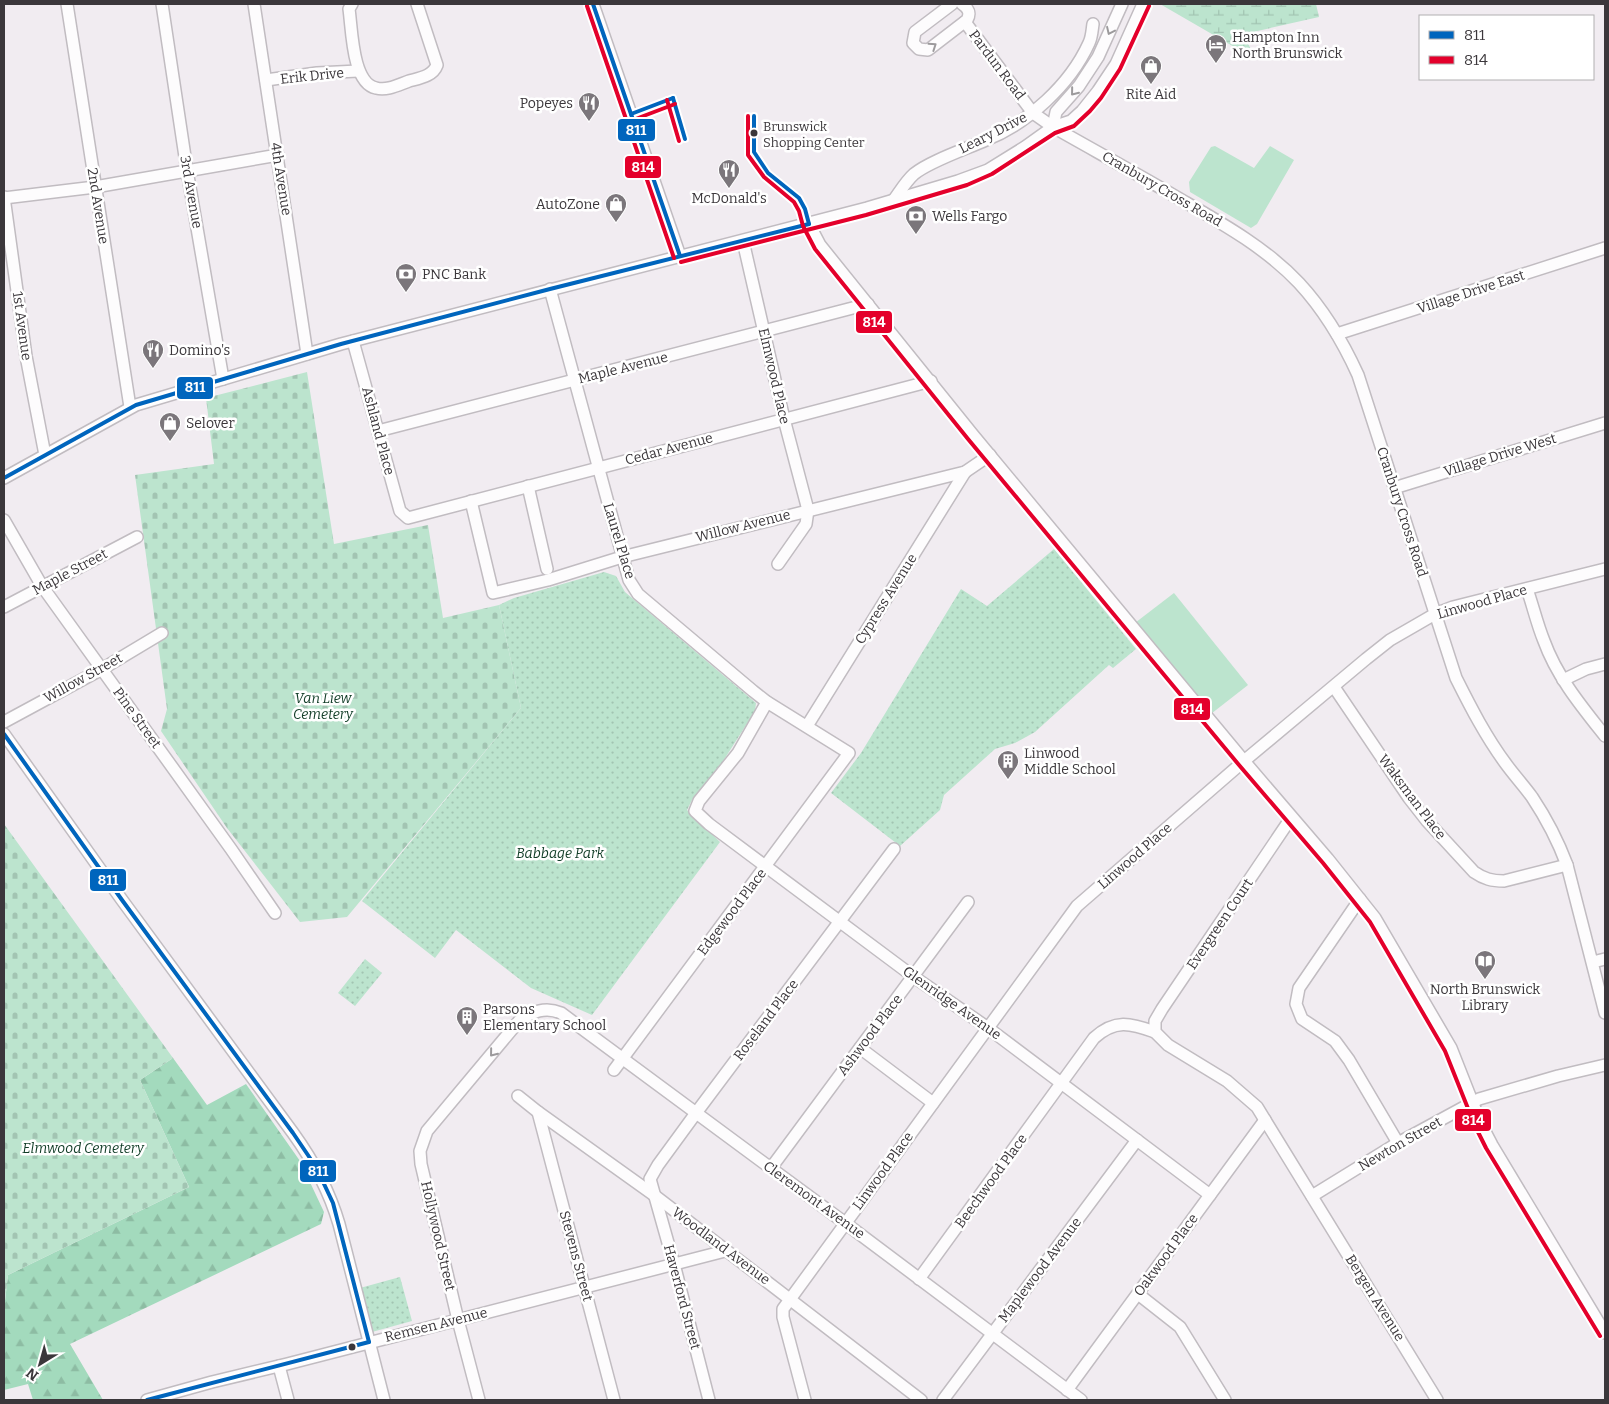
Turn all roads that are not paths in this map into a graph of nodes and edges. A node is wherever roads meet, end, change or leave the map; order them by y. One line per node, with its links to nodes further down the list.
1 (67, 4): 19 (street, 2nd Avenue)
2 (162, 4): 18 (street, 3rd Avenue)
3 (254, 4): 14 (street, 4th Avenue)
4 (352, 4): 13 (street, Erik Drive)
5 (416, 4): 13 (street, Erik Drive)
6 (593, 4): 25 (street)
7 (950, 4): 11 (street, one-way to 11)
8 (962, 4): 11 (street)
9 (1122, 4): 16 (street, one-way to 16)
10 (1143, 4): 16 (street)
11 (965, 22): 15 (street, Pardun Road)
12 (1093, 24): 15 (street, Leary Drive)
13 (358, 71): 14 (street, Erik Drive)
14 (266, 80): 17 (street, 4th Avenue)
15 (1033, 113): 16 (street, Pardun Road); 21 (street, Leary Drive)
16 (1053, 127): 21 (street); 29 (street, Cranbury Cross Road)
17 (278, 155): 18 (street); 31 (street, 4th Avenue)
18 (187, 170): 19 (street); 32 (street, 3rd Avenue)
19 (95, 187): 20 (street); 35 (street, 2nd Avenue)
20 (4, 197): 39 (street, 1st Avenue)
21 (893, 201): 22 (street)
22 (809, 224): 23 (street); 27 (street)
23 (743, 241): 25 (street); 28 (street, Elmwood Place)
24 (1605, 248): 29 (street, Village Drive East)
25 (680, 256): 26 (street)
26 (550, 289): 30 (street); 33 (street, Laurel Place)
27 (868, 304): 28 (street, Maple Avenue); 34 (street)
28 (764, 332): 33 (street, Maple Avenue); 36 (street, Elmwood Place)
29 (1337, 334): 45 (street, Cranbury Cross Road)
30 (353, 341): 31 (street); 38 (street, Ashland Place)
31 (307, 354): 32 (street)
32 (223, 379): 35 (street)
33 (574, 380): 38 (street, Maple Avenue); 41 (street, Laurel Place)
34 (931, 381): 36 (street, Cedar Avenue); 40 (street)
35 (130, 407): 39 (street)
36 (784, 419): 41 (street, Cedar Avenue); 47 (street, Elmwood Place)
37 (1605, 423): 45 (street, Village Drive West)
38 (378, 431): 48 (street, Ashland Place)
39 (45, 455): 43 (street)
40 (990, 455): 42 (street, Willow Avenue); 70 (street)
41 (598, 468): 44 (street, Cedar Avenue); 51 (street, Laurel Place)
42 (965, 472): 47 (street, Willow Avenue); 66 (street, Cypress Avenue)
43 (4, 478)
44 (528, 486): 46 (street, Cedar Avenue); 54 (street)
45 (1394, 488): 58 (street, Cranbury Cross Road)
46 (471, 501): 48 (street, Cedar Avenue); 51 (street, Willow Avenue)
47 (808, 510): 51 (street, Willow Avenue); 52 (street)
48 (408, 518)
49 (4, 520): 55 (street, Pine Street)
50 (137, 536): 55 (street, Maple Street)
51 (622, 557): 64 (street, Laurel Place)
52 (778, 564)
53 (1605, 568): 56 (street, Linwood Place)
54 (547, 570)
55 (42, 586): 57 (street, Maple Street); 61 (street, Pine Street)
56 (1527, 589): 58 (street, Linwood Place); 62 (street)
57 (4, 607)
58 (1435, 614): 63 (street, Linwood Place); 73 (street, Cranbury Cross Road)
59 (162, 633): 61 (street, Willow Street)
60 (1605, 664): 62 (street)
61 (102, 669): 65 (street, Willow Street); 77 (street, Pine Street)
62 (1563, 680): 68 (street)
63 (1334, 686): 70 (street, Linwood Place); 73 (street, Waksman Place)
64 (767, 702): 66 (street, Laurel Place); 74 (street, Glenridge Avenue)
65 (4, 722)
66 (807, 726): 69 (street, Laurel Place)
67 (4, 734): 113 (street)
68 (1605, 736)
69 (849, 753): 74 (street, Edgewood Place)
70 (1244, 761): 71 (street); 83 (street, Linwood Place)
71 (1291, 818): 75 (street); 84 (street, Evergreen Court)
72 (894, 848): 78 (street, Roseland Place)
73 (1567, 865): 80 (street, Cranbury Cross Road)
74 (766, 866): 78 (street, Glenridge Avenue); 86 (street, Edgewood Place)
75 (1360, 899): 91 (street); 98 (street)
76 (968, 902): 81 (street, Ashwood Place)
77 (275, 913)
78 (840, 922): 81 (street, Glenridge Avenue); 94 (street, Roseland Place)
79 (1605, 959): 80 (street)
80 (1593, 962): 82 (street, Cranbury Cross Road)
81 (914, 977): 83 (street, Glenridge Avenue); 85 (street, Ashwood Place)
82 (1605, 1013)
83 (988, 1028): 89 (street, Glenridge Avenue); 92 (street, Linwood Place)
84 (1155, 1032): 89 (street); 95 (street)
85 (860, 1048): 92 (street); 99 (street, Ashwood Place)
86 (622, 1059): 88 (street, Edgewood Place); 94 (street, Cleremont Avenue); 96 (street, Cleremont Avenue, one-way to 96)
87 (1605, 1065): 91 (street, Newton Street)
88 (614, 1070)
89 (1062, 1083): 97 (street, Glenridge Avenue); 106 (street, Beechwood Place)
90 (518, 1096): 93 (street, Woodland Avenue)
91 (1473, 1102): 98 (street, Newton Street); 111 (street)
92 (933, 1103): 103 (street, Linwood Place)
93 (538, 1112): 100 (street, Woodland Avenue); 107 (street, Stevens Street)
94 (696, 1113): 99 (street, Cleremont Avenue); 100 (street, Roseland Place)
95 (1265, 1120): 101 (street, Oakwood Place); 102 (street)
96 (427, 1131): 110 (street, Hollywood Street)
97 (1137, 1140): 101 (street, Glenridge Avenue); 112 (street, Maplewood Avenue)
98 (1398, 1143): 102 (street, Newton Street)
99 (771, 1168): 103 (street, Cleremont Avenue)
100 (654, 1195): 104 (street, Woodland Avenue); 105 (street, Haverford Street)
101 (1210, 1195): 108 (street, Oakwood Place)
102 (1312, 1196): 127 (street, Bergen Avenue)
103 (845, 1223): 106 (street, Cleremont Avenue); 109 (street, Linwood Place)
104 (725, 1251): 105 (street, Remsen Avenue); 109 (street, Woodland Avenue)
105 (674, 1264): 107 (street, Remsen Avenue); 121 (street, Haverford Street)
106 (919, 1278): 112 (street, Cleremont Avenue)
107 (584, 1287): 110 (street, Remsen Avenue); 120 (street, Stevens Street)
108 (1138, 1294): 115 (street, Oakwood Place); 126 (street)
109 (790, 1298): 122 (street); 123 (street, Woodland Avenue)
110 (458, 1320): 113 (street, Remsen Avenue); 119 (street, Hollywood Street)
111 (1605, 1332)
112 (993, 1333): 115 (street, Cleremont Avenue); 124 (street, Maplewood Avenue)
113 (369, 1342): 114 (street, Remsen Avenue); 118 (street)
114 (279, 1366): 116 (street, Remsen Avenue); 117 (street)
115 (1067, 1390): 125 (street, Cleremont Avenue)
116 (148, 1400)
117 (288, 1400)
118 (384, 1400)
119 (479, 1400)
120 (614, 1400)
121 (709, 1400)
122 (805, 1400)
123 (921, 1400)
124 (943, 1400)
125 (1080, 1400)
126 (1225, 1400)
127 (1437, 1400)

